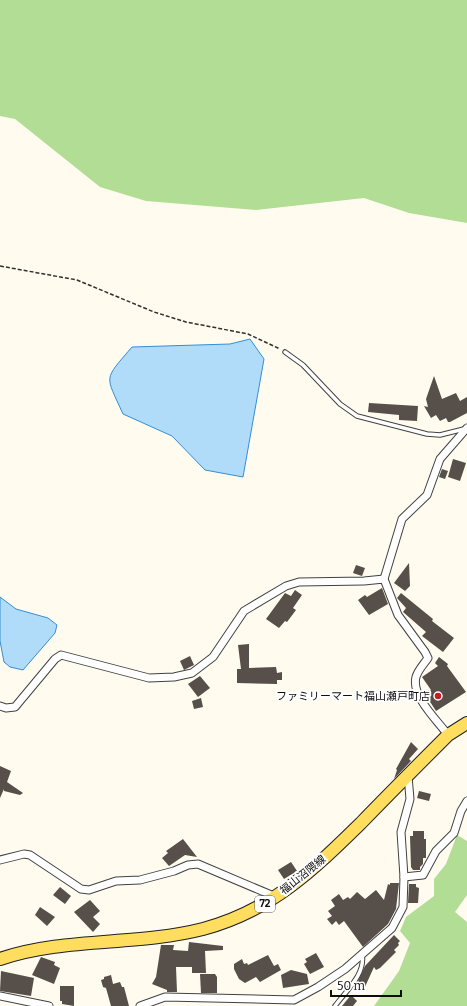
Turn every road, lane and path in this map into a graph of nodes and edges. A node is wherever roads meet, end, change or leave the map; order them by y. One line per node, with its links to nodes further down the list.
1 (0, 266): 2 (path)
2 (285, 352): 3 (lane)
3 (466, 428): 4 (street)
4 (384, 579): 5 (street); 7 (street)
5 (0, 706)
6 (467, 723): 7 (main road, 福山沼隈線 / 72)
7 (448, 735): 8 (main road, 福山沼隈線 / 72)
8 (408, 776): 11 (street); 12 (main road, 福山沼隈線 / 72)
9 (467, 801): 11 (street)
10 (0, 860): 12 (street)
11 (404, 877): 13 (street)
12 (276, 898): 14 (main road, 福山沼隈線 / 72)
13 (362, 954): 16 (street); 19 (lane)
14 (0, 959)
15 (0, 996): 17 (street)
16 (296, 1003): 18 (street)
17 (49, 1006)
18 (140, 1006)
19 (335, 1006)

